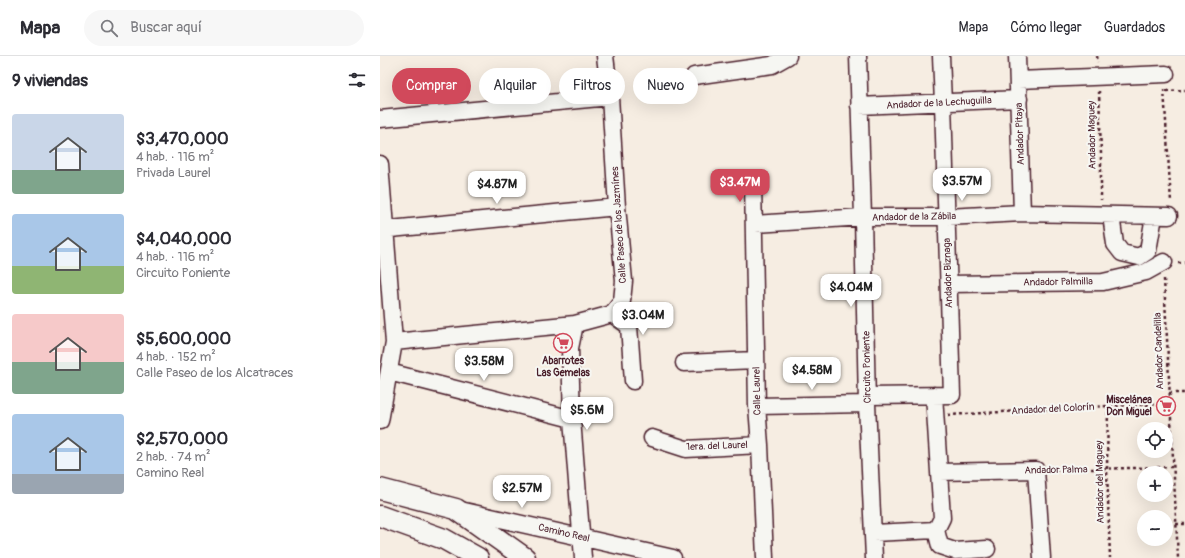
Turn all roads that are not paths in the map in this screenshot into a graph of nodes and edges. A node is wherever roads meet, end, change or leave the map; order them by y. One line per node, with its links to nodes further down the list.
1 (605, 56): 6 (street, Calle Paseo de los Jazmínes)
2 (788, 56): 8 (street)
3 (858, 56): 14 (street, Circuito Poniente)
4 (941, 56): 12 (street, Andador Biznaga)
5 (1017, 56): 9 (street, Andador Pitaya)
6 (606, 68)
7 (1166, 74): 9 (street)
8 (698, 75)
9 (1018, 80): 10 (street, Andador Pitaya)
10 (1019, 99): 12 (street, Andador de la Lechuguilla); 19 (street, Andador Pitaya)
11 (559, 102): 15 (street)
12 (943, 103): 14 (street, Andador de la Lechuguilla); 22 (street, Andador Biznaga)
13 (610, 104): 18 (street, Calle Paseo de los Jazmínes)
14 (859, 106): 21 (street, Circuito Poniente)
15 (380, 119)
16 (380, 164): 24 (street)
17 (753, 181): 23 (street, Calle Laurel)
18 (617, 207): 24 (street); 27 (street, Calle Paseo de los Jazmínes)
19 (1022, 213): 20 (street, Andador de la Zábila); 22 (street, Andador de la Zábila)
20 (1106, 215): 20 (street, Andador de la Zábila)
21 (863, 217): 22 (street, Andador de la Zábila); 23 (street, Andador de la Zábila); 35 (street, Circuito Poniente)
22 (947, 217): 26 (street, Andador Biznaga)
23 (754, 224): 30 (street, Calle Laurel)
24 (383, 230): 29 (street)
25 (1164, 262): 26 (street, Andador Palmilla)
26 (949, 284): 34 (street, Andador Biznaga)
27 (612, 314): 28 (street); 33 (street)
28 (575, 324): 29 (street); 37 (street)
29 (394, 342): 32 (street)
30 (756, 360): 31 (street); 36 (street, Calle Laurel)
31 (684, 363)
32 (389, 372): 37 (street); 38 (street)
33 (633, 381)
34 (934, 395): 35 (street); 41 (street)
35 (867, 400): 36 (street); 46 (street, Circuito Poniente)
36 (756, 406): 40 (street, Calle Laurel)
37 (572, 419): 47 (street)
38 (380, 421)
39 (652, 438): 40 (street, 1era. del Laurel)
40 (760, 445): 53 (street, Calle Laurel)
41 (939, 472): 45 (street); 55 (street, Andador Palma)
42 (380, 489): 43 (main road)
43 (456, 509): 47 (street, Camino Real); 50 (main road)
44 (380, 516): 49 (main road)
45 (936, 530): 46 (street); 48 (street)
46 (873, 533): 54 (street, Circuito Poniente)
47 (582, 537): 51 (street); 52 (street, Camino Real)
48 (987, 549)
49 (478, 558)
50 (525, 558)
51 (583, 558)
52 (672, 558)
53 (765, 558)
54 (874, 558)
55 (1042, 558)

